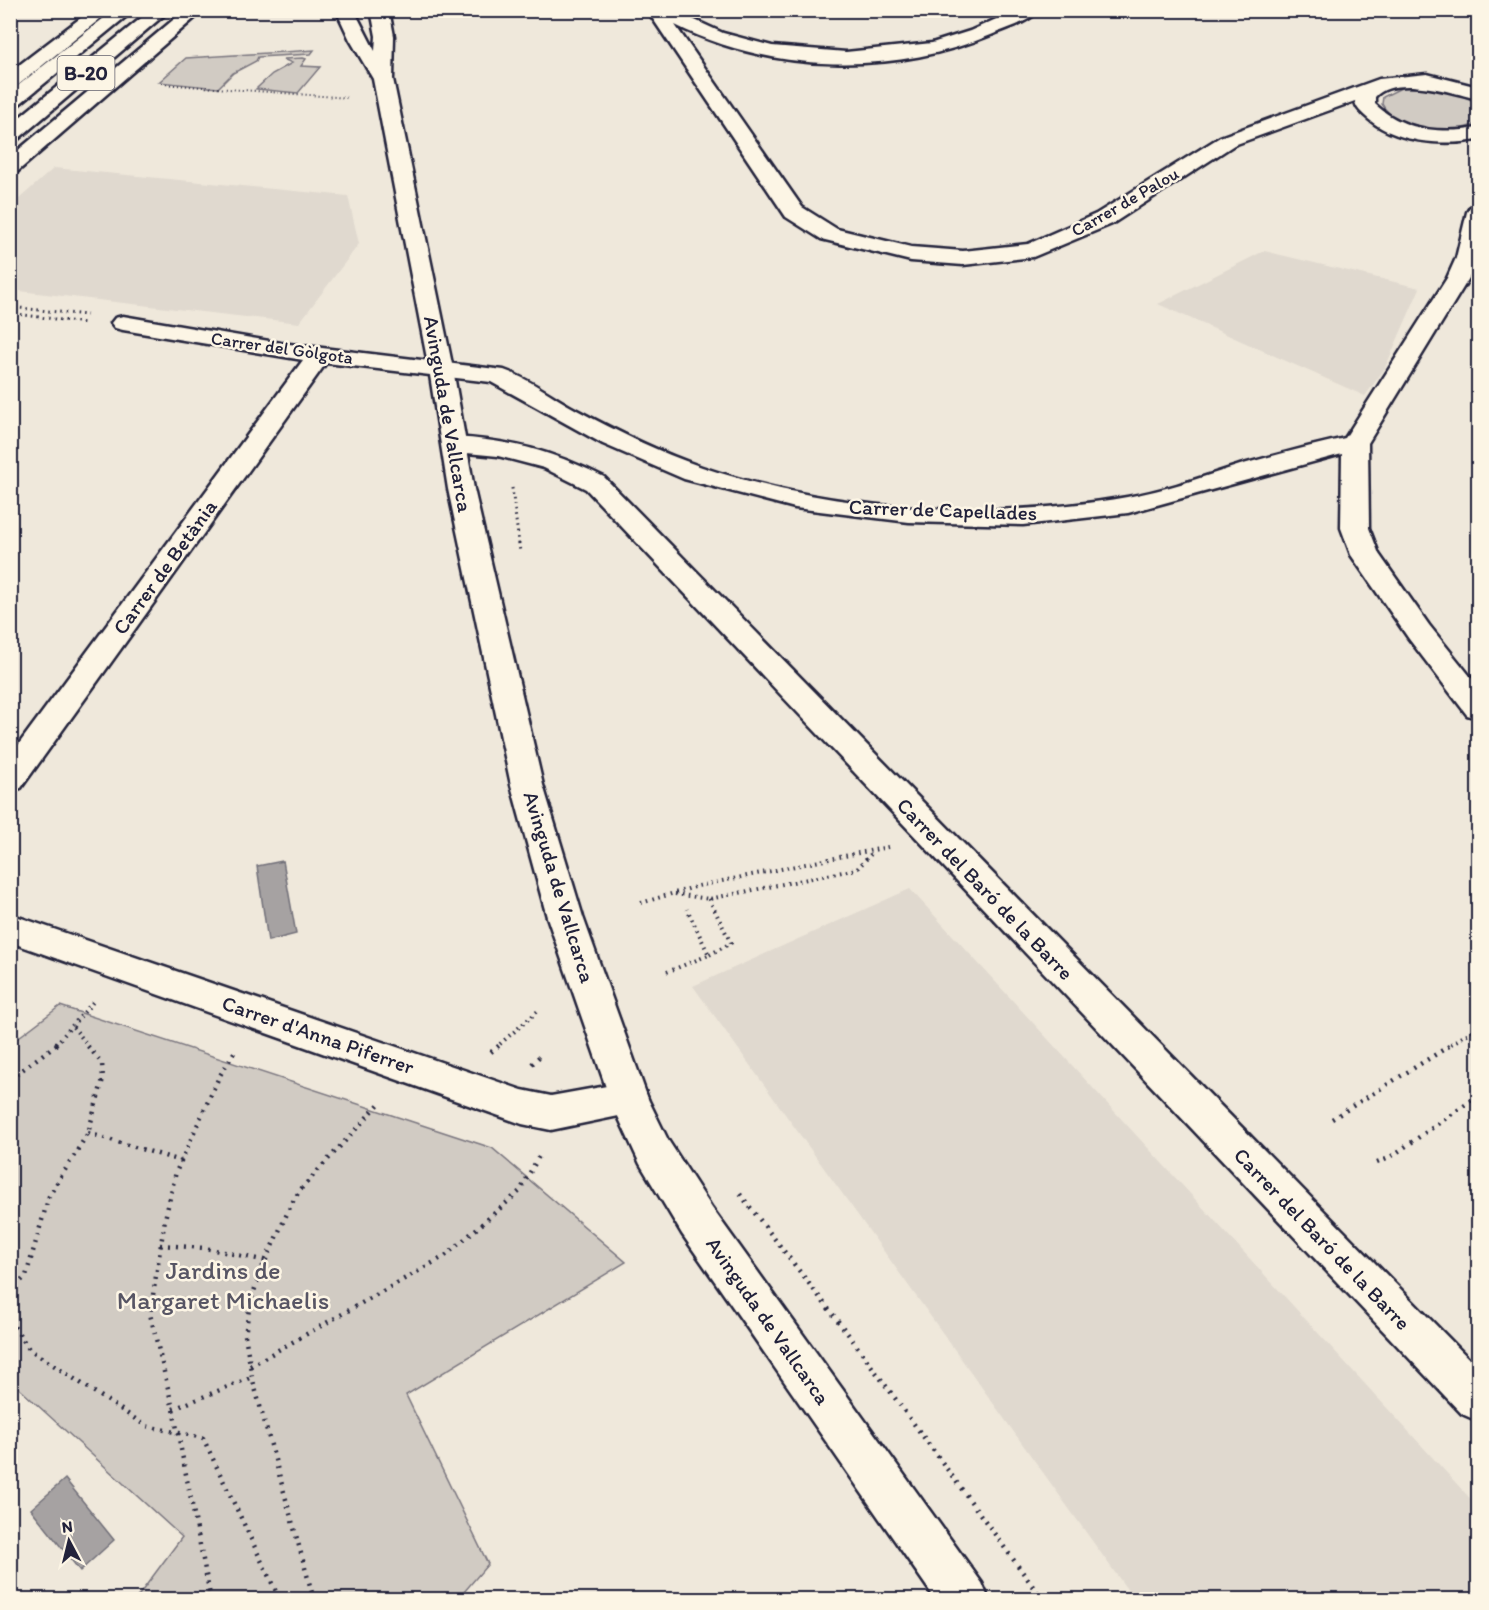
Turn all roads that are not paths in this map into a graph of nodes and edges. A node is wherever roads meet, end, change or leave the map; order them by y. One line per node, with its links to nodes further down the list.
1 (104, 10): 10 (main road)
2 (126, 10): 13 (main road, B-20)
3 (162, 10): 15 (main road, B-20)
4 (196, 10): 16 (main road)
5 (345, 10): 9 (main road, Avinguda de Vallcarca)
6 (380, 10): 9 (main road, Avinguda de Vallcarca)
7 (657, 10): 8 (main road); 11 (main road, Carrer de Palou)
8 (1031, 10)
9 (383, 79): 21 (main road, Avinguda de Vallcarca)
10 (10, 82)
11 (1371, 89): 12 (main road, Carrer de Palou); 14 (main road)
12 (1479, 93)
13 (10, 102)
14 (1479, 134)
15 (10, 136)
16 (10, 168)
17 (1479, 212): 18 (main road)
18 (1473, 261): 22 (main road)
19 (123, 323): 20 (main road, Carrer del Gòlgota)
20 (320, 354): 21 (main road, Carrer del Gòlgota); 25 (main road, Carrer de Betània)
21 (441, 369): 22 (main road, Carrer de Capellades); 23 (main road, Avinguda de Vallcarca)
22 (1355, 442): 24 (main road)
23 (455, 445): 27 (main road, Avinguda de Vallcarca); 28 (main road, Carrer del Baró de la Barre)
24 (1479, 707)
25 (10, 780)
26 (10, 928): 27 (main road, Carrer d'Anna Piferrer)
27 (629, 1099): 29 (main road, Avinguda de Vallcarca)
28 (1479, 1399)
29 (965, 1599)

